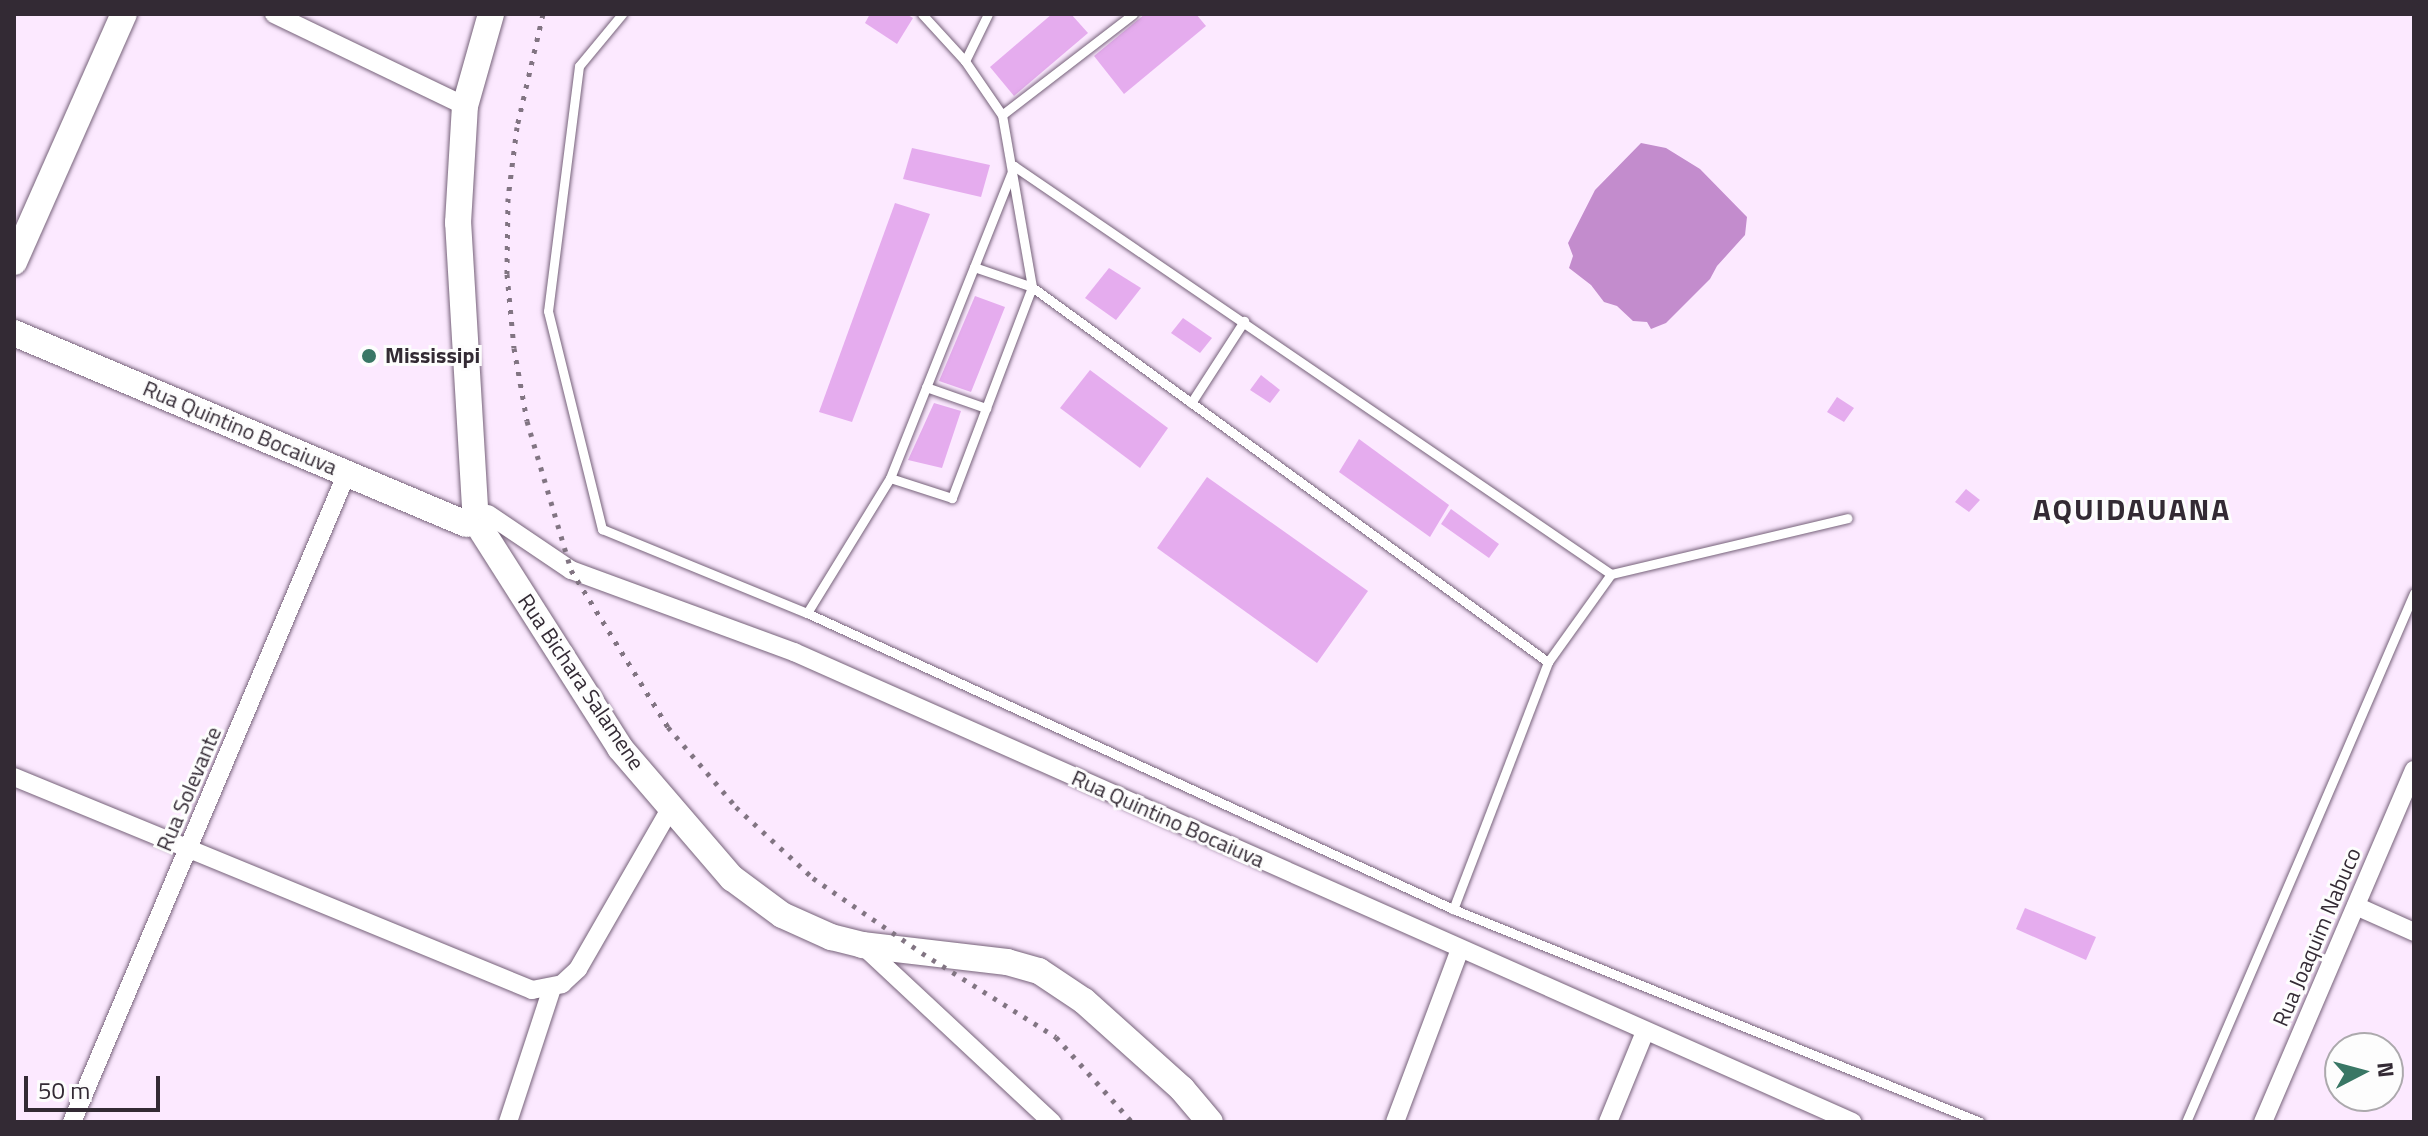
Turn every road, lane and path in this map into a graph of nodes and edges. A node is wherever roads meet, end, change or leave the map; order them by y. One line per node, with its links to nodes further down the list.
1 (124, 14): 12 (main road)
2 (274, 14): 9 (street)
3 (491, 14): 9 (main road, Rua Bichara Salamene)
4 (622, 14): 26 (lane)
5 (922, 14): 8 (lane)
6 (988, 14): 8 (lane)
7 (1125, 16): 10 (lane)
8 (965, 61): 10 (lane)
9 (465, 106): 23 (main road, Rua Bichara Salamene)
10 (1002, 115): 11 (lane)
11 (1014, 166): 13 (lane); 14 (lane); 15 (lane)
12 (14, 262)
13 (974, 267): 14 (lane); 17 (lane)
14 (1032, 287): 18 (lane); 19 (lane)
15 (1244, 321): 18 (lane); 24 (lane)
16 (14, 333): 20 (main road, Rua Quintino Bocaiuva)
17 (926, 387): 19 (lane); 21 (lane)
18 (1191, 403): 27 (lane)
19 (986, 408): 21 (lane)
20 (347, 473): 23 (main road, Rua Quintino Bocaiuva); 31 (street, Rua Solevante)
21 (890, 478): 26 (lane)
22 (1847, 518): 24 (lane)
23 (478, 519): 30 (main road, Rua Bichara Salamene); 36 (street, Rua Quintino Bocaiuva)
24 (1611, 574): 27 (lane)
25 (2414, 593): 48 (lane)
26 (807, 613): 33 (lane)
27 (1548, 662): 33 (lane)
28 (2414, 770): 32 (street, Rua Joaquim Nabuco)
29 (14, 777): 31 (street)
30 (671, 807): 35 (main road, Rua Bichara Salamene); 37 (street)
31 (188, 851): 37 (street); 40 (street, Rua Solevante)
32 (2356, 906): 34 (street); 49 (street, Rua Joaquim Nabuco)
33 (1453, 909): 47 (lane)
34 (2414, 932)
35 (862, 945): 42 (street); 43 (main road, Rua Bichara Salamene)
36 (1460, 949): 38 (street, Rua Quintino Bocaiuva); 44 (street)
37 (552, 988): 41 (street)
38 (1645, 1032): 39 (street, Rua Quintino Bocaiuva); 45 (street)
39 (1812, 1114): 46 (street, Rua Quintino Bocaiuva)
40 (72, 1122)
41 (508, 1122)
42 (1052, 1122)
43 (1210, 1122)
44 (1395, 1122)
45 (1608, 1122)
46 (1852, 1122)
47 (1980, 1122)
48 (2186, 1122)
49 (2263, 1122)

